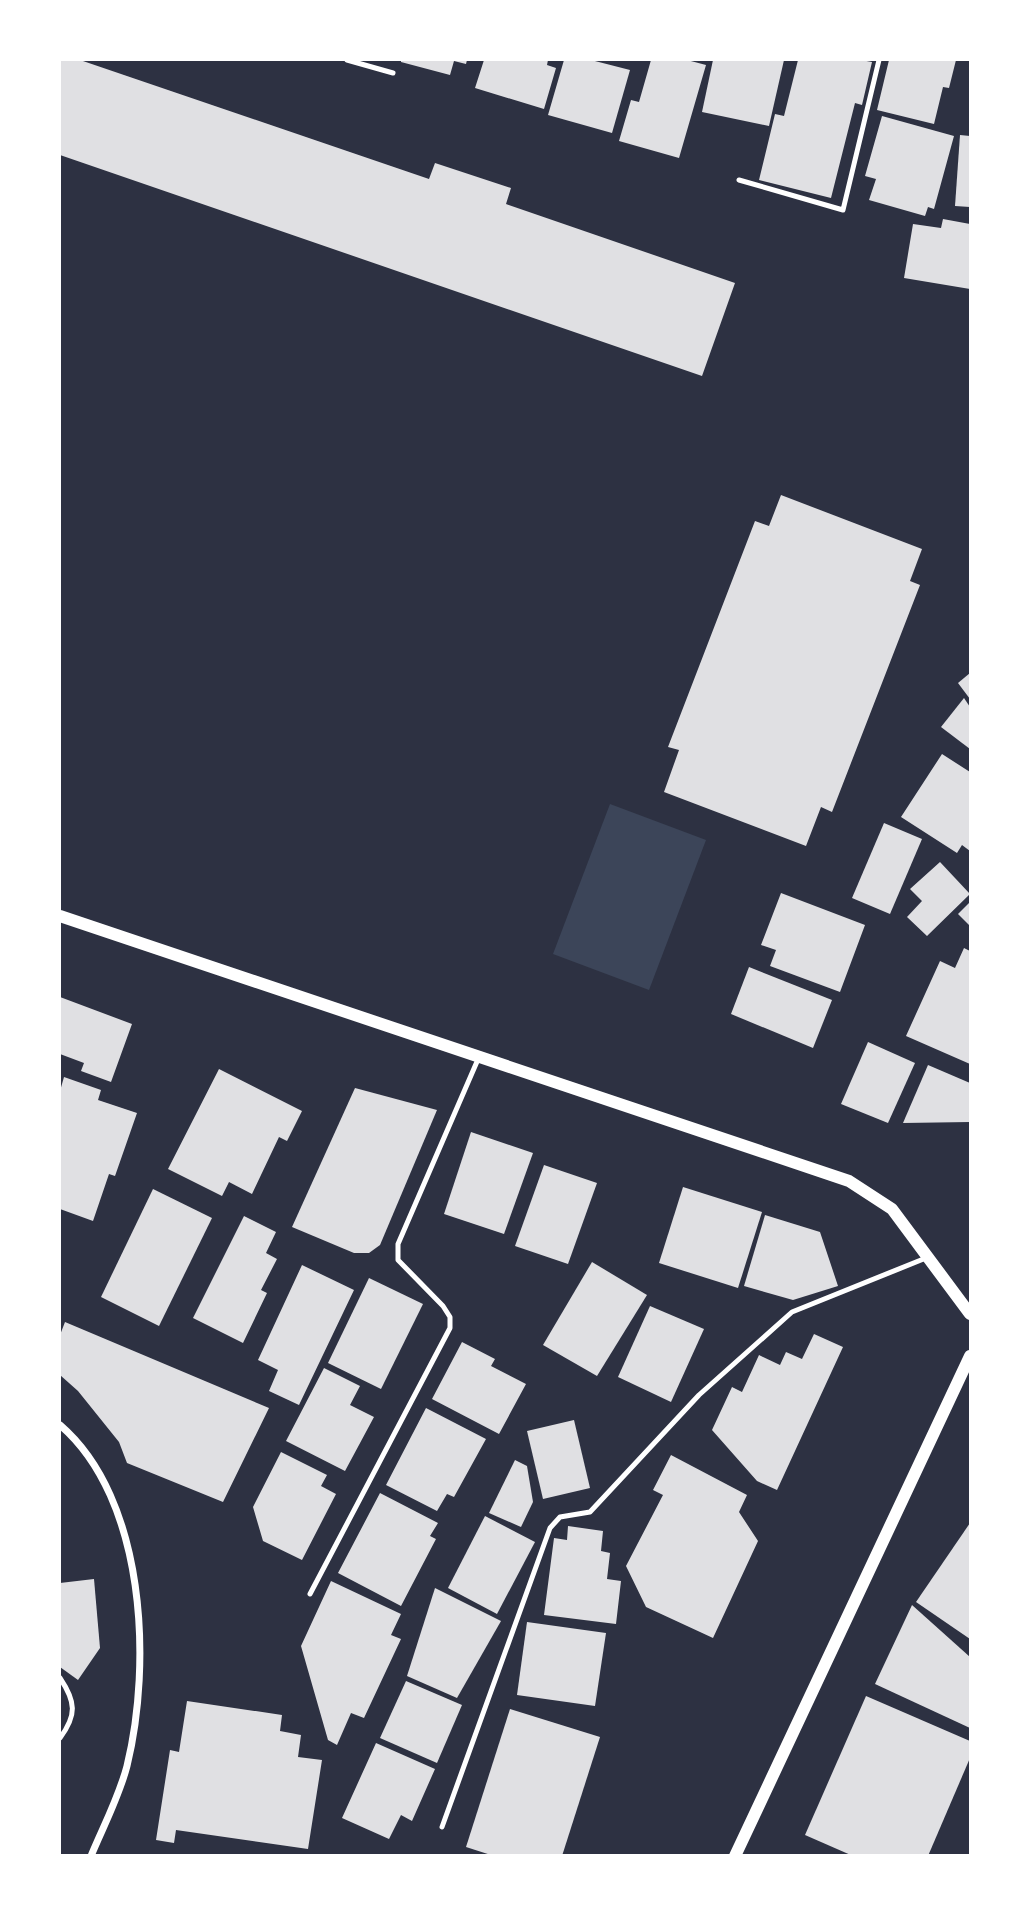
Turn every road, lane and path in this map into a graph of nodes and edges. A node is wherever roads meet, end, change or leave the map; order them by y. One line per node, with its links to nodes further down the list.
1 (347, 60): 3 (lane)
2 (879, 60): 4 (lane)
3 (393, 73)
4 (739, 180)
5 (60, 916): 6 (street)
6 (479, 1056): 7 (street); 11 (lane)
7 (928, 1257): 8 (street); 14 (lane)
8 (971, 1314)
9 (971, 1356): 16 (street)
10 (60, 1425): 15 (street)
11 (310, 1594)
12 (60, 1678): 13 (lane)
13 (60, 1738)
14 (442, 1827)
15 (91, 1856)
16 (735, 1856)

